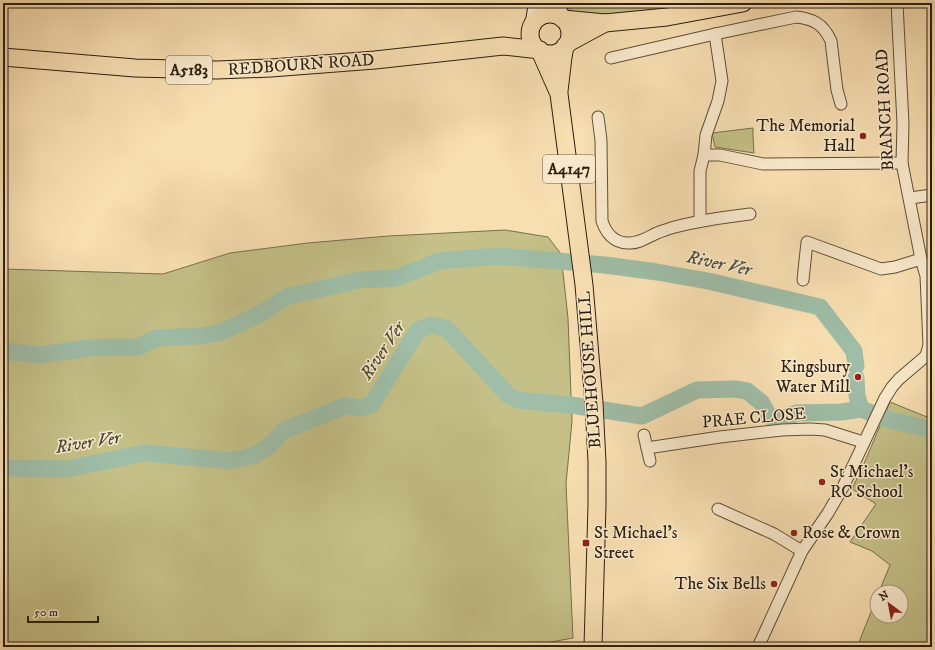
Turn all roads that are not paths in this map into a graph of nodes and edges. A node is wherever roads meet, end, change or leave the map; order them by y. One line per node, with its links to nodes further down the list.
1 (537, 3): 5 (street)
2 (743, 3): 6 (main road)
3 (897, 3): 17 (street, BRANCH ROAD)
4 (560, 13): 5 (main road); 6 (main road); 8 (main road)
5 (534, 22): 9 (main road); 10 (main road)
6 (605, 23): 8 (main road)
7 (715, 34): 12 (street); 14 (street); 16 (street)
8 (566, 44): 10 (main road); 13 (main road, BLUEHOUSE HILL / A4147)
9 (503, 46): 10 (main road, REDBOURN ROAD / A5183); 11 (main road, REDBOURN ROAD / A5183)
10 (540, 51): 13 (main road, BLUEHOUSE HILL / A4147)
11 (3, 57)
12 (611, 58)
13 (559, 94): 31 (main road, BLUEHOUSE HILL / A4147)
14 (841, 104)
15 (598, 117): 21 (street)
16 (704, 155): 17 (street); 21 (street)
17 (902, 163): 19 (street, BRANCH ROAD)
18 (932, 195): 19 (street)
19 (910, 198): 22 (street, BRANCH ROAD)
20 (743, 217): 21 (street)
21 (700, 221)
22 (921, 259): 23 (street); 24 (street, BRANCH ROAD)
23 (803, 280)
24 (929, 356): 26 (street)
25 (644, 435): 27 (street)
26 (863, 442): 27 (street, PRAE CLOSE); 30 (street)
27 (647, 448): 28 (street)
28 (650, 461)
29 (718, 509): 30 (street)
30 (802, 551): 32 (street)
31 (593, 647)
32 (758, 647)

